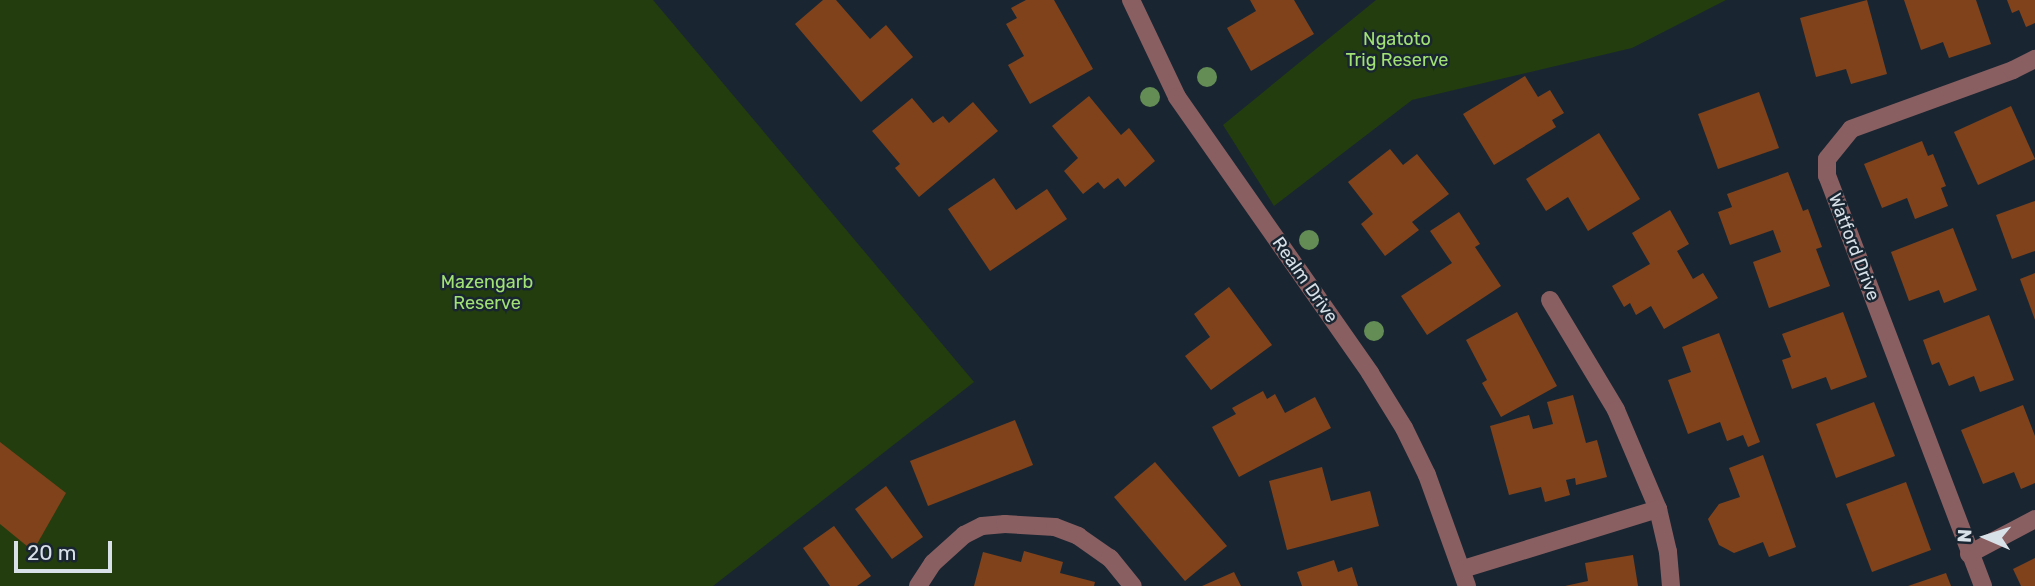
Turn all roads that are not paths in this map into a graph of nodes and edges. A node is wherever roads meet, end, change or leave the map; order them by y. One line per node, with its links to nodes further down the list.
1 (1130, 0): 7 (street, Realm Drive)
2 (2035, 59): 6 (street, Watford Drive)
3 (1550, 300): 4 (street)
4 (1658, 509): 7 (street, Realm Drive); 10 (street)
5 (2035, 519): 6 (street)
6 (1969, 554): 11 (street, Watford Drive)
7 (1465, 577)
8 (918, 586): 9 (street)
9 (1133, 586)
10 (1671, 586)
11 (1983, 586)

